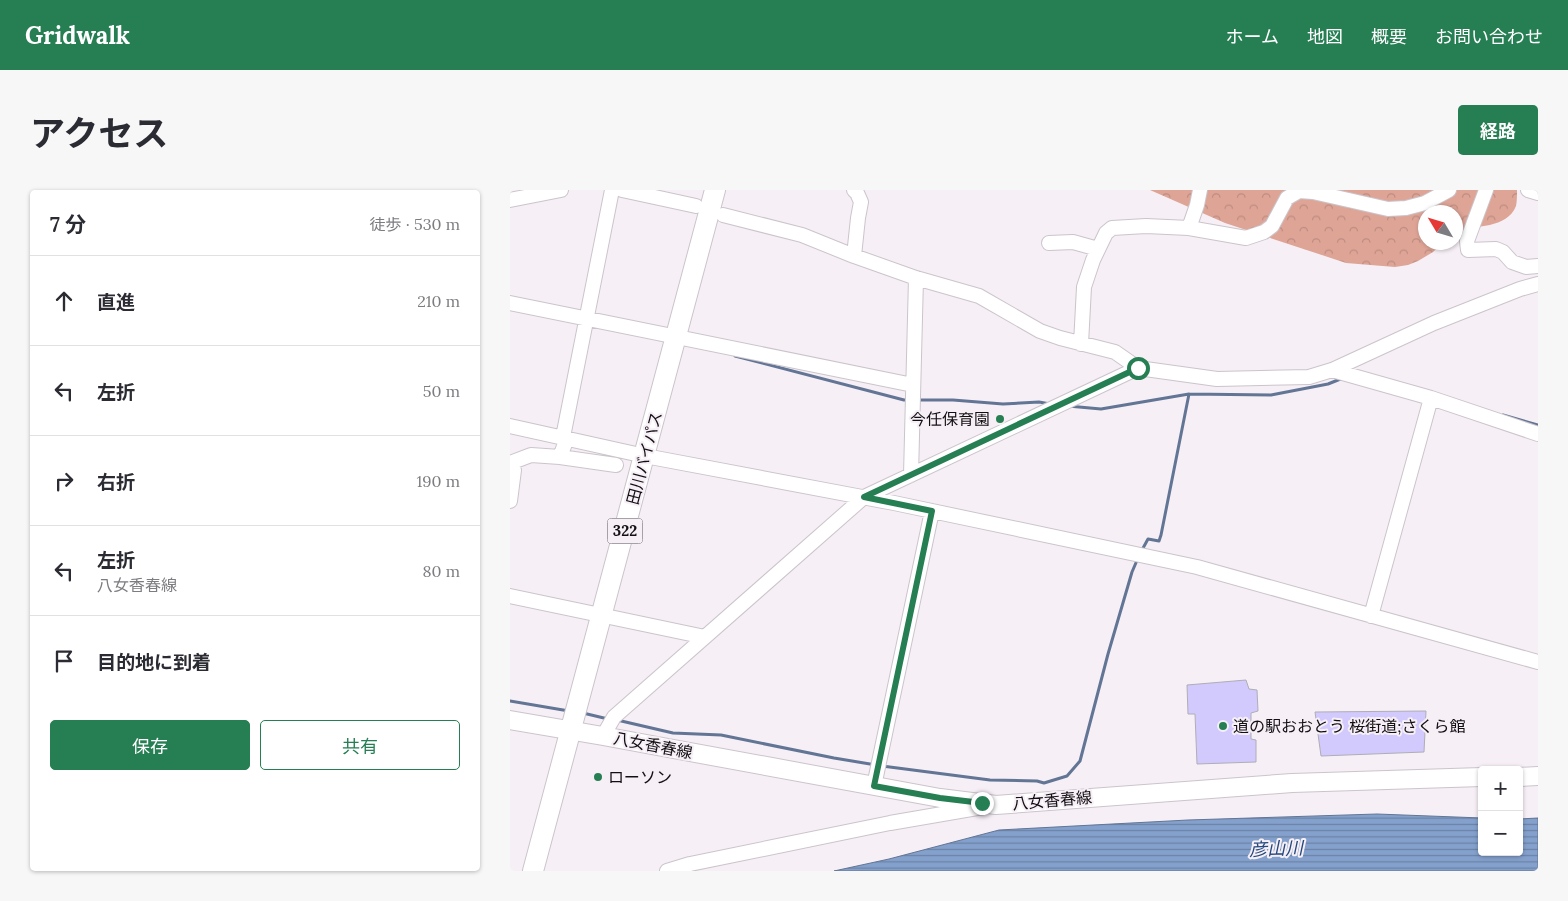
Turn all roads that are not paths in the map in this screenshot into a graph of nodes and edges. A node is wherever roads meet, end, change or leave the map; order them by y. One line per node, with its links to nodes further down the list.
1 (561, 190): 12 (street)
2 (612, 190): 23 (street)
3 (622, 190): 13 (street)
4 (715, 190): 24 (highway, 田川バイパス / 322)
5 (854, 190): 18 (street)
6 (1200, 190): 15 (street)
7 (1449, 190): 10 (street)
8 (1486, 190): 19 (street)
9 (1528, 190): 11 (street)
10 (1298, 191): 15 (street)
11 (1538, 193)
12 (510, 200)
13 (696, 206)
14 (723, 214): 18 (street)
15 (1189, 228): 17 (street)
16 (1049, 243): 17 (street)
17 (1098, 249): 25 (street)
18 (854, 256): 20 (street)
19 (1538, 266)
20 (916, 278): 25 (street); 28 (street)
21 (1538, 284): 27 (street)
22 (510, 303): 23 (street)
23 (586, 319): 24 (street); 32 (street)
24 (676, 336): 28 (street); 33 (highway, 田川バイパス / 322)
25 (1081, 344): 26 (street)
26 (1138, 368): 27 (street); 37 (street)
27 (1332, 370): 29 (street)
28 (913, 385): 37 (street)
29 (1431, 398): 31 (street); 43 (street)
30 (510, 426): 32 (street)
31 (1538, 434)
32 (565, 438): 33 (street); 34 (street)
33 (644, 456): 38 (street); 42 (highway, 田川バイパス / 322)
34 (560, 457): 35 (street); 36 (street)
35 (510, 464): 39 (street)
36 (616, 465)
37 (911, 475): 38 (street)
38 (864, 497): 40 (street); 44 (street)
39 (510, 501)
40 (932, 511): 43 (street); 52 (street)
41 (510, 596): 42 (street)
42 (602, 616): 44 (street); 47 (highway, 田川バイパス / 322)
43 (1371, 616): 45 (street)
44 (705, 637): 48 (street)
45 (1538, 662)
46 (510, 720): 47 (main road, 八女香春線)
47 (570, 730): 48 (main road, 八女香春線); 54 (highway, 田川バイパス / 322)
48 (603, 736): 52 (main road, 八女香春線)
49 (1523, 776): 50 (main road)
50 (1538, 776)
51 (1478, 777): 53 (main road, 八女香春線)
52 (874, 786): 53 (main road, 八女香春線)
53 (996, 805): 55 (street)
54 (533, 871)
55 (667, 871)

